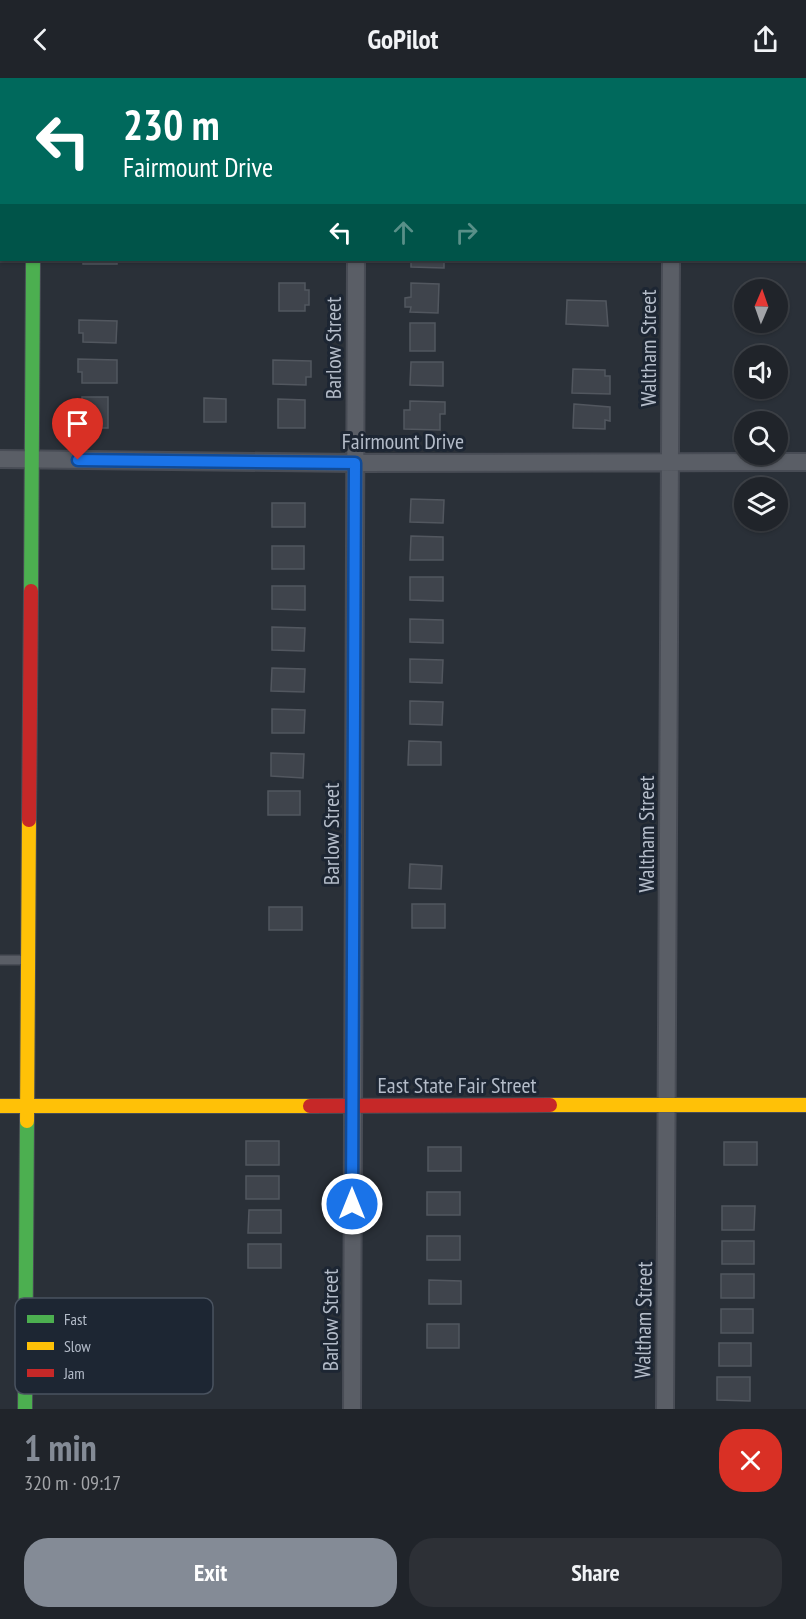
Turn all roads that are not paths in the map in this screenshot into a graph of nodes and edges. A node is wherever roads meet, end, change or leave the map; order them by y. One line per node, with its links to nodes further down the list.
1 (33, 261): 5 (street)
2 (356, 261): 7 (street, Barlow Street)
3 (671, 261): 8 (street, Waltham Street)
4 (0, 459): 5 (street, Fairmount Drive)
5 (32, 459): 7 (street, Fairmount Drive); 10 (street)
6 (806, 462): 8 (street, Fairmount Drive)
7 (355, 463): 8 (street, Fairmount Drive); 15 (street, Barlow Street)
8 (670, 464): 11 (street, Waltham Street)
9 (0, 960): 10 (lane)
10 (28, 960): 14 (street)
11 (668, 1105): 12 (street, East State Fair Street); 15 (street, East State Fair Street); 20 (street, Waltham Street)
12 (806, 1105)
13 (0, 1106): 14 (street, East State Fair Street)
14 (26, 1106): 15 (street, East State Fair Street); 16 (street)
15 (352, 1106): 19 (street, Barlow Street)
16 (25, 1298)
17 (25, 1394): 18 (street)
18 (25, 1409)
19 (352, 1409)
20 (665, 1409)

